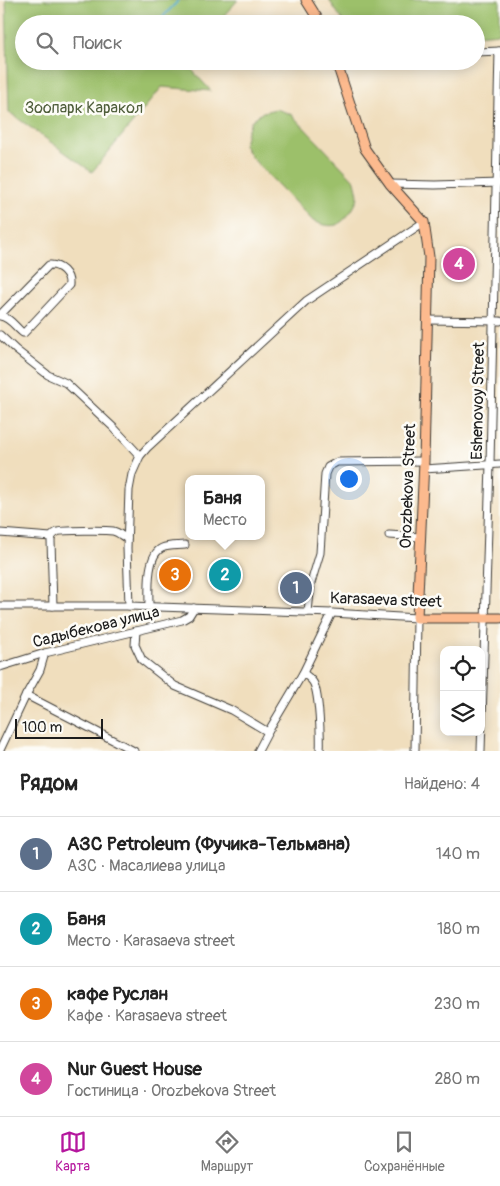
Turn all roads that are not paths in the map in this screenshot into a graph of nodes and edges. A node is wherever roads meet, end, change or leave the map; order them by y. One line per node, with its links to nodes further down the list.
1 (306, 0): 2 (main road)
2 (315, 15)
3 (499, 51): 4 (street); 6 (street, Eshenovoy Street)
4 (485, 52)
5 (339, 70): 7 (main road)
6 (498, 183): 7 (street); 11 (street, Eshenovoy Street)
7 (390, 184): 8 (main road)
8 (424, 222): 10 (main road, Orozbekova Street); 13 (street)
9 (0, 316): 9 (street)
10 (427, 320): 11 (street); 16 (main road, Orozbekova Street)
11 (497, 321): 14 (street, Eshenovoy Street)
12 (0, 335): 13 (street)
13 (140, 456): 21 (street)
14 (490, 464): 15 (street); 16 (street); 31 (street, Eshenovoy Street)
15 (500, 464)
16 (424, 465): 20 (main road, Orozbekova Street); 28 (street)
17 (0, 533): 19 (street)
18 (389, 536): 20 (street)
19 (52, 537): 21 (street); 24 (street)
20 (421, 537): 30 (main road, Orozbekova Street)
21 (127, 539): 25 (street)
22 (185, 546): 26 (street)
23 (0, 606): 24 (street, Karasaeva street)
24 (53, 606): 25 (street, Karasaeva street)
25 (129, 606): 26 (street, Karasaeva street)
26 (149, 607): 27 (street, Karasaeva street)
27 (194, 608): 28 (street, Karasaeva street); 33 (street, Садыбекова улица)
28 (308, 612): 29 (street, Karasaeva street)
29 (332, 613): 30 (street, Karasaeva street); 36 (street)
30 (417, 618): 31 (main road, Karasaeva street); 43 (street, Orozbekova Street)
31 (486, 618): 32 (main road, Karasaeva street); 44 (street, Eshenovoy Street)
32 (500, 618)
33 (136, 631): 34 (street, Садыбекова улица); 38 (street)
34 (45, 653): 35 (street, Садыбекова улица); 37 (street)
35 (0, 667)
36 (302, 673): 38 (street); 42 (street)
37 (26, 695): 39 (street); 40 (street)
38 (268, 732): 41 (street)
39 (0, 750)
40 (134, 751)
41 (258, 751)
42 (320, 751)
43 (415, 751)
44 (481, 751)

